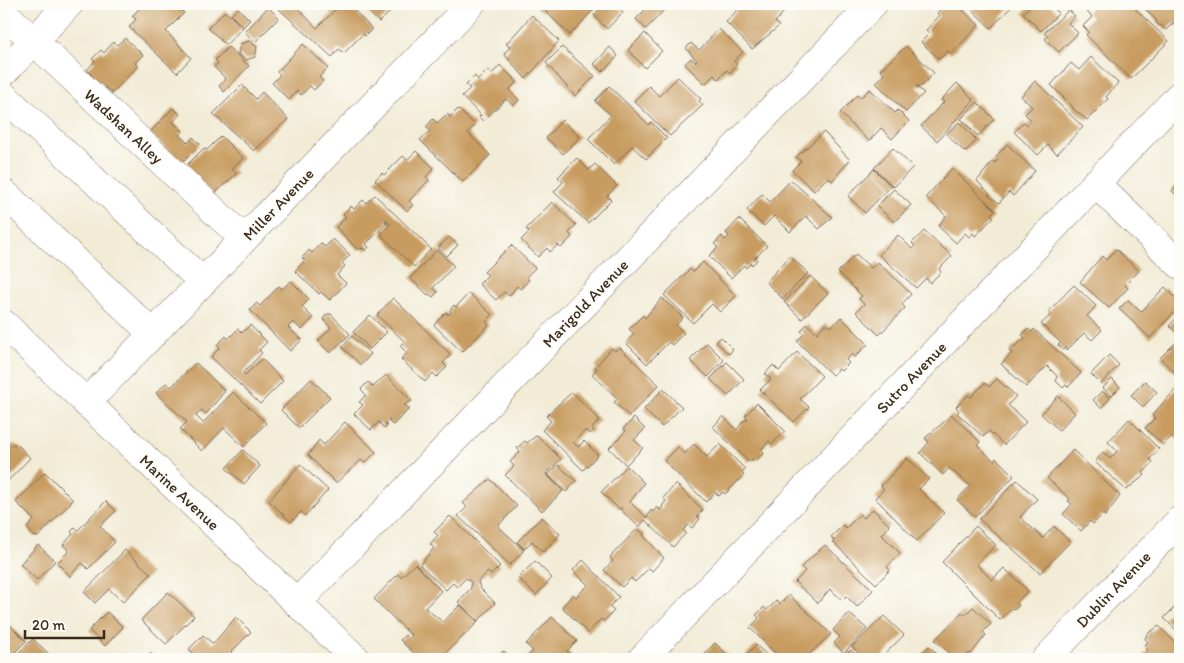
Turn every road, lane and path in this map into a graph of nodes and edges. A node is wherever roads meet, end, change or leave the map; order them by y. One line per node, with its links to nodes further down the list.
1 (69, 4): 5 (street)
2 (471, 4): 11 (street, Miller Avenue)
3 (873, 4): 18 (street, Marigold Avenue)
4 (4, 13): 5 (street, Wadshan Alley)
5 (34, 41): 6 (street); 11 (street, Wadshan Alley)
6 (4, 72)
7 (1180, 95): 9 (street, Sutro Avenue)
8 (4, 96): 13 (street)
9 (1095, 182): 12 (street); 20 (street, Sutro Avenue)
10 (4, 193): 15 (street)
11 (244, 240): 13 (street, Miller Avenue)
12 (1180, 264)
13 (203, 282): 15 (street, Miller Avenue)
14 (4, 324): 16 (street, Marine Avenue)
15 (153, 334): 16 (street, Miller Avenue)
16 (86, 403): 18 (street, Marine Avenue)
17 (1180, 520): 21 (street, Dublin Avenue)
18 (297, 603): 19 (street, Marine Avenue)
19 (356, 659)
20 (642, 659)
21 (1046, 659)

